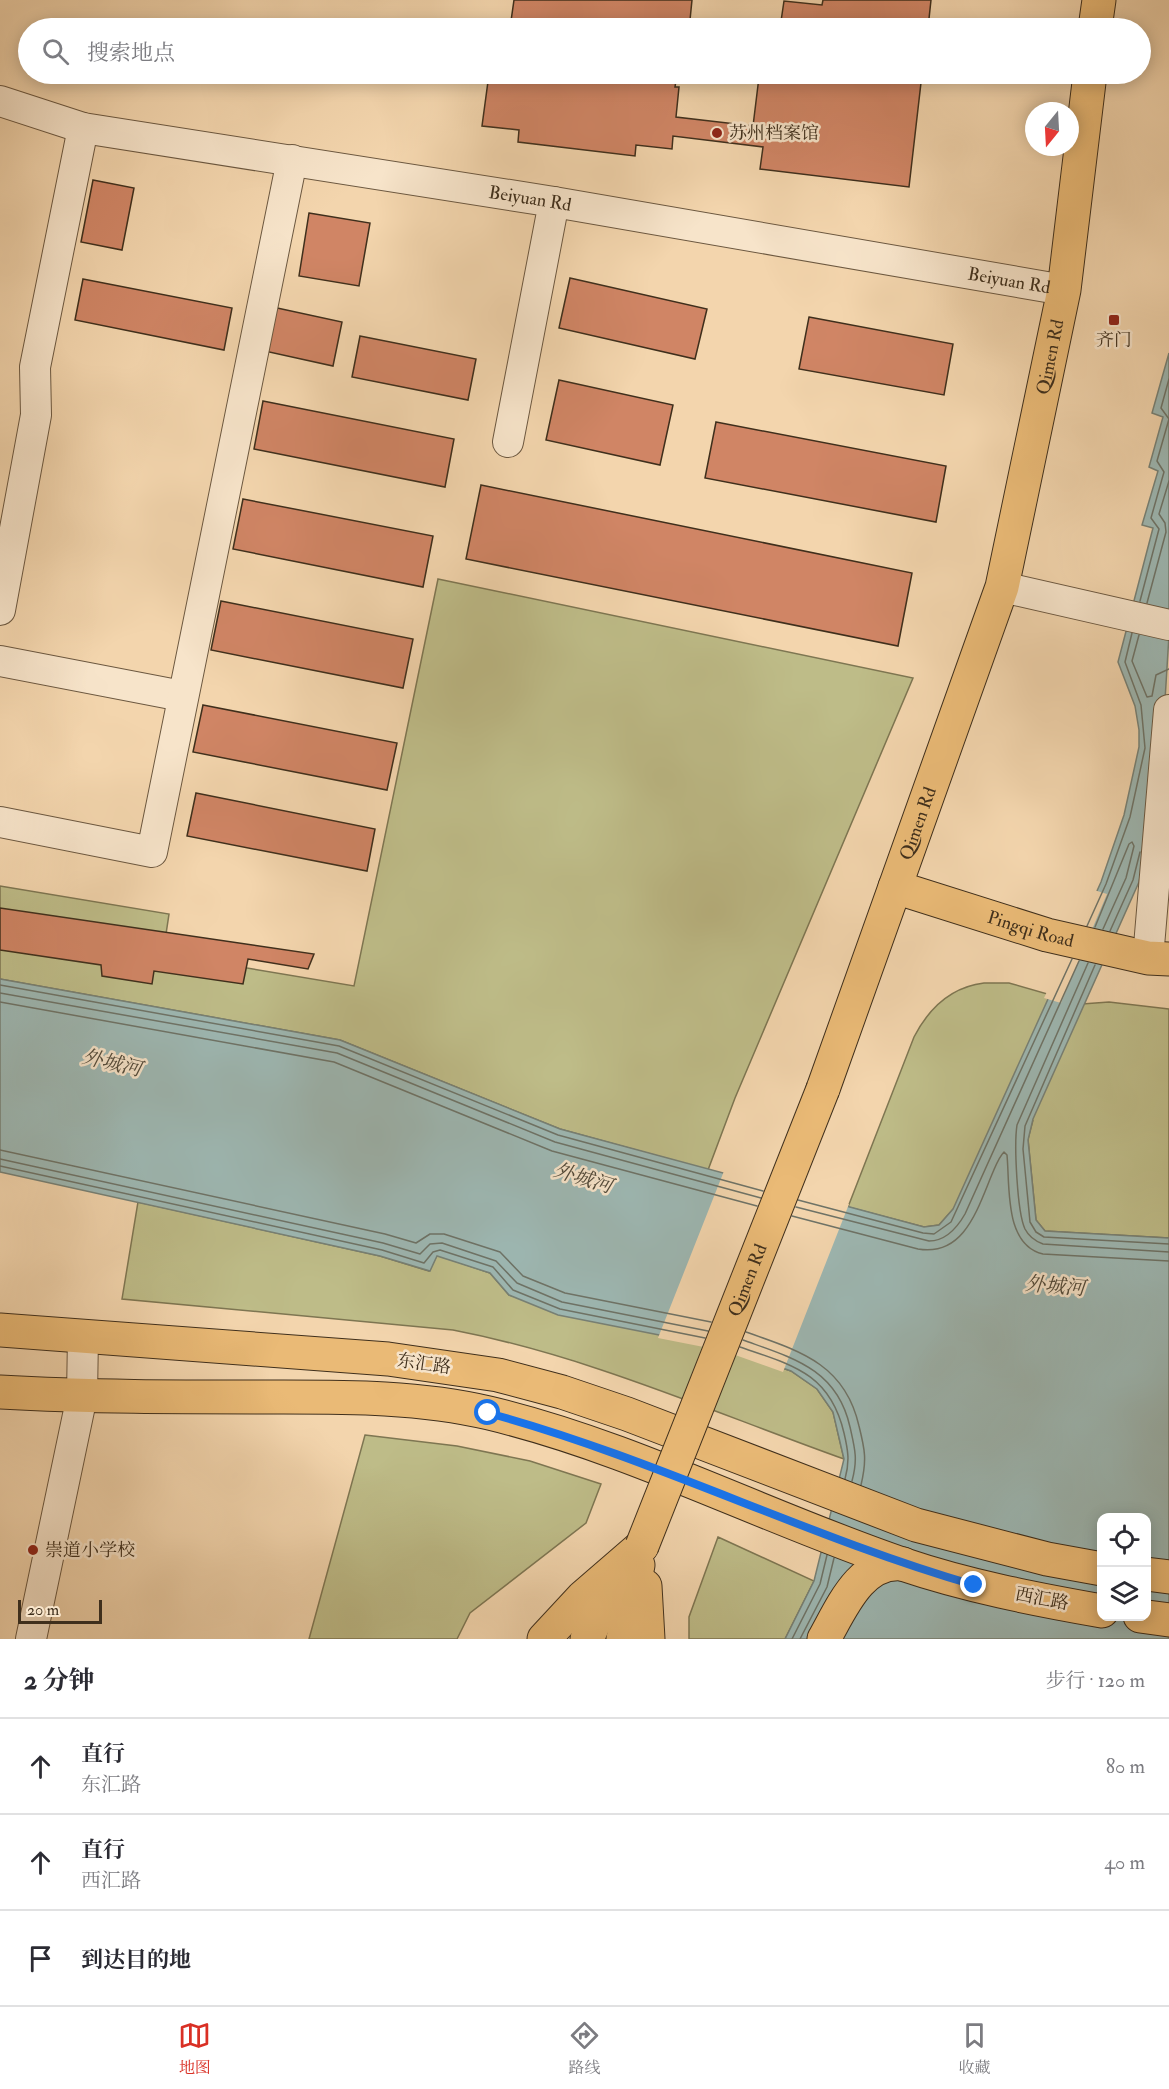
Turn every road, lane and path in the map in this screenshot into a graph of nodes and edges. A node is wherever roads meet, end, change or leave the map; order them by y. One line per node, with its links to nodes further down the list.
1 (1099, 0): 2 (main road)
2 (1096, 18)
3 (1089, 84): 8 (main road, Qimen Rd)
4 (0, 101): 5 (street, Beiyuan Rd)
5 (83, 128): 6 (street, Beiyuan Rd); 11 (street)
6 (292, 160): 7 (street, Beiyuan Rd); 14 (street)
7 (554, 201): 8 (street, Beiyuan Rd); 9 (street)
8 (1064, 290): 10 (main road, Qimen Rd)
9 (508, 442)
10 (1002, 587): 12 (street); 17 (main road, Qimen Rd)
11 (0, 610)
12 (1169, 625)
13 (0, 661): 14 (street)
14 (182, 696): 16 (street)
15 (1169, 710): 18 (street)
16 (0, 822)
17 (895, 887): 18 (main road, Pingqi Road); 24 (main road, Qimen Rd, bridge)
18 (1158, 959)
19 (0, 1330): 20 (main road, 东汇路)
20 (83, 1336): 22 (street); 26 (main road, 东汇路)
21 (0, 1392): 22 (main road, 东汇路)
22 (82, 1396): 23 (main road, 东汇路); 32 (street)
23 (813, 1531): 25 (main road, 西汇路)
24 (642, 1546): 33 (main road); 34 (main road, Qimen Rd); 35 (main road, Qimen Rd); 36 (main road)
25 (903, 1564): 29 (main road, 西汇路); 37 (main road)
26 (1097, 1568)
27 (1151, 1574): 28 (main road)
28 (1169, 1576)
29 (1097, 1610)
30 (1151, 1618): 31 (main road)
31 (1169, 1620)
32 (31, 1639)
33 (544, 1639)
34 (587, 1639)
35 (623, 1639)
36 (648, 1639)
37 (824, 1639)

